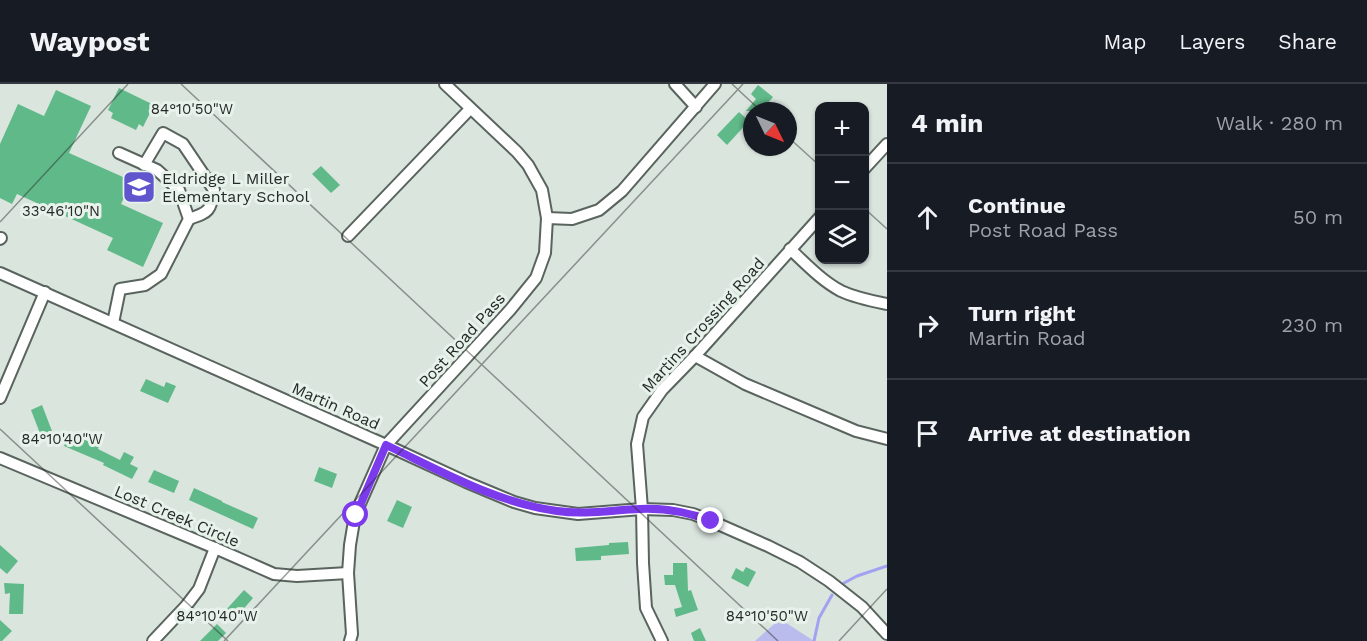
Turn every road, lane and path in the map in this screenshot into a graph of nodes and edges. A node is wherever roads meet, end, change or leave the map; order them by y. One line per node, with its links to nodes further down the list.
1 (445, 84): 5 (street, Post Road Pass)
2 (675, 84): 4 (street)
3 (715, 84): 4 (street)
4 (696, 107): 10 (street)
5 (470, 109): 10 (street, Post Road Pass); 13 (street)
6 (887, 144): 8 (street)
7 (119, 153): 9 (street)
8 (869, 164)
9 (144, 165): 11 (street); 11 (street)
10 (547, 218): 22 (street, Post Road Pass)
11 (189, 219): 18 (street)
12 (815, 221): 14 (street, Martins Crossing Road)
13 (348, 236)
14 (790, 249): 17 (street); 19 (street, Martins Crossing Road)
15 (0, 273): 16 (street, Martin Road)
16 (45, 292): 18 (street, Martin Road); 20 (street)
17 (887, 304)
18 (113, 323): 22 (street, Martin Road)
19 (695, 356): 21 (street); 24 (street, Martins Crossing Road)
20 (0, 398)
21 (887, 439)
22 (386, 445): 24 (street, Martin Road); 26 (street, Post Road Pass)
23 (0, 458): 25 (street, Lost Creek Circle)
24 (642, 509): 27 (street, Martin Road); 30 (street, Martins Crossing Road)
25 (216, 548): 26 (street, Lost Creek Circle); 28 (street)
26 (348, 573): 29 (street, Post Road Pass)
27 (887, 634)
28 (153, 641)
29 (350, 641)
30 (662, 641)

